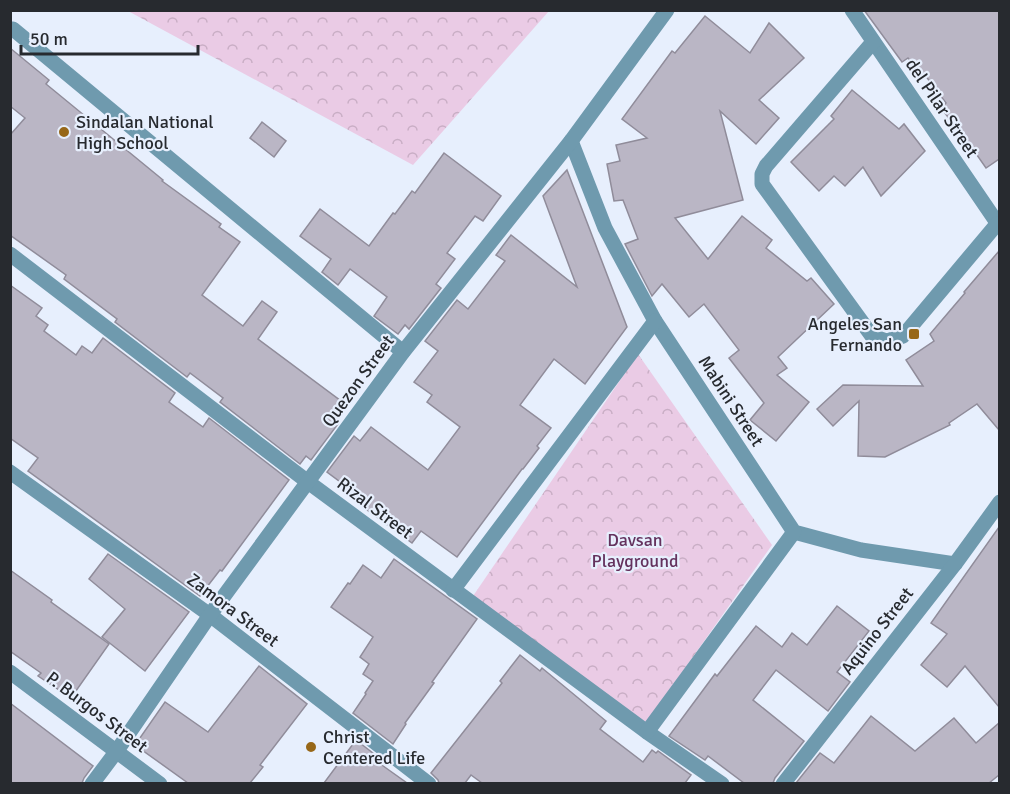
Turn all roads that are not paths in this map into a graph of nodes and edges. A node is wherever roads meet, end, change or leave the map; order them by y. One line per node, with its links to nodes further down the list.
1 (667, 10): 5 (street, Quezon Street)
2 (852, 10): 4 (street, del Pilar Street)
3 (13, 29): 9 (street)
4 (873, 42): 6 (street, del Pilar Street); 6 (street)
5 (571, 141): 8 (street, Mabini Street); 9 (street, Quezon Street)
6 (998, 226)
7 (10, 254): 11 (street, Rizal Street)
8 (655, 321): 13 (street, Mabini Street); 15 (street)
9 (403, 352): 11 (street, Quezon Street)
10 (10, 472): 16 (street, Zamora Street)
11 (308, 482): 15 (street, Rizal Street); 16 (street, Quezon Street)
12 (999, 501): 14 (street, Aquino Street)
13 (794, 532): 14 (street); 18 (street)
14 (955, 564): 24 (street, Aquino Street)
15 (453, 590): 18 (street, Rizal Street)
16 (210, 615): 19 (street, Quezon Street); 22 (street, Zamora Street)
17 (10, 672): 19 (street, P. Burgos Street)
18 (646, 732): 23 (street, Rizal Street)
19 (116, 752): 20 (street, Quezon Street); 21 (street, P. Burgos Street)
20 (92, 783)
21 (160, 783)
22 (429, 783)
23 (722, 783)
24 (783, 783)

